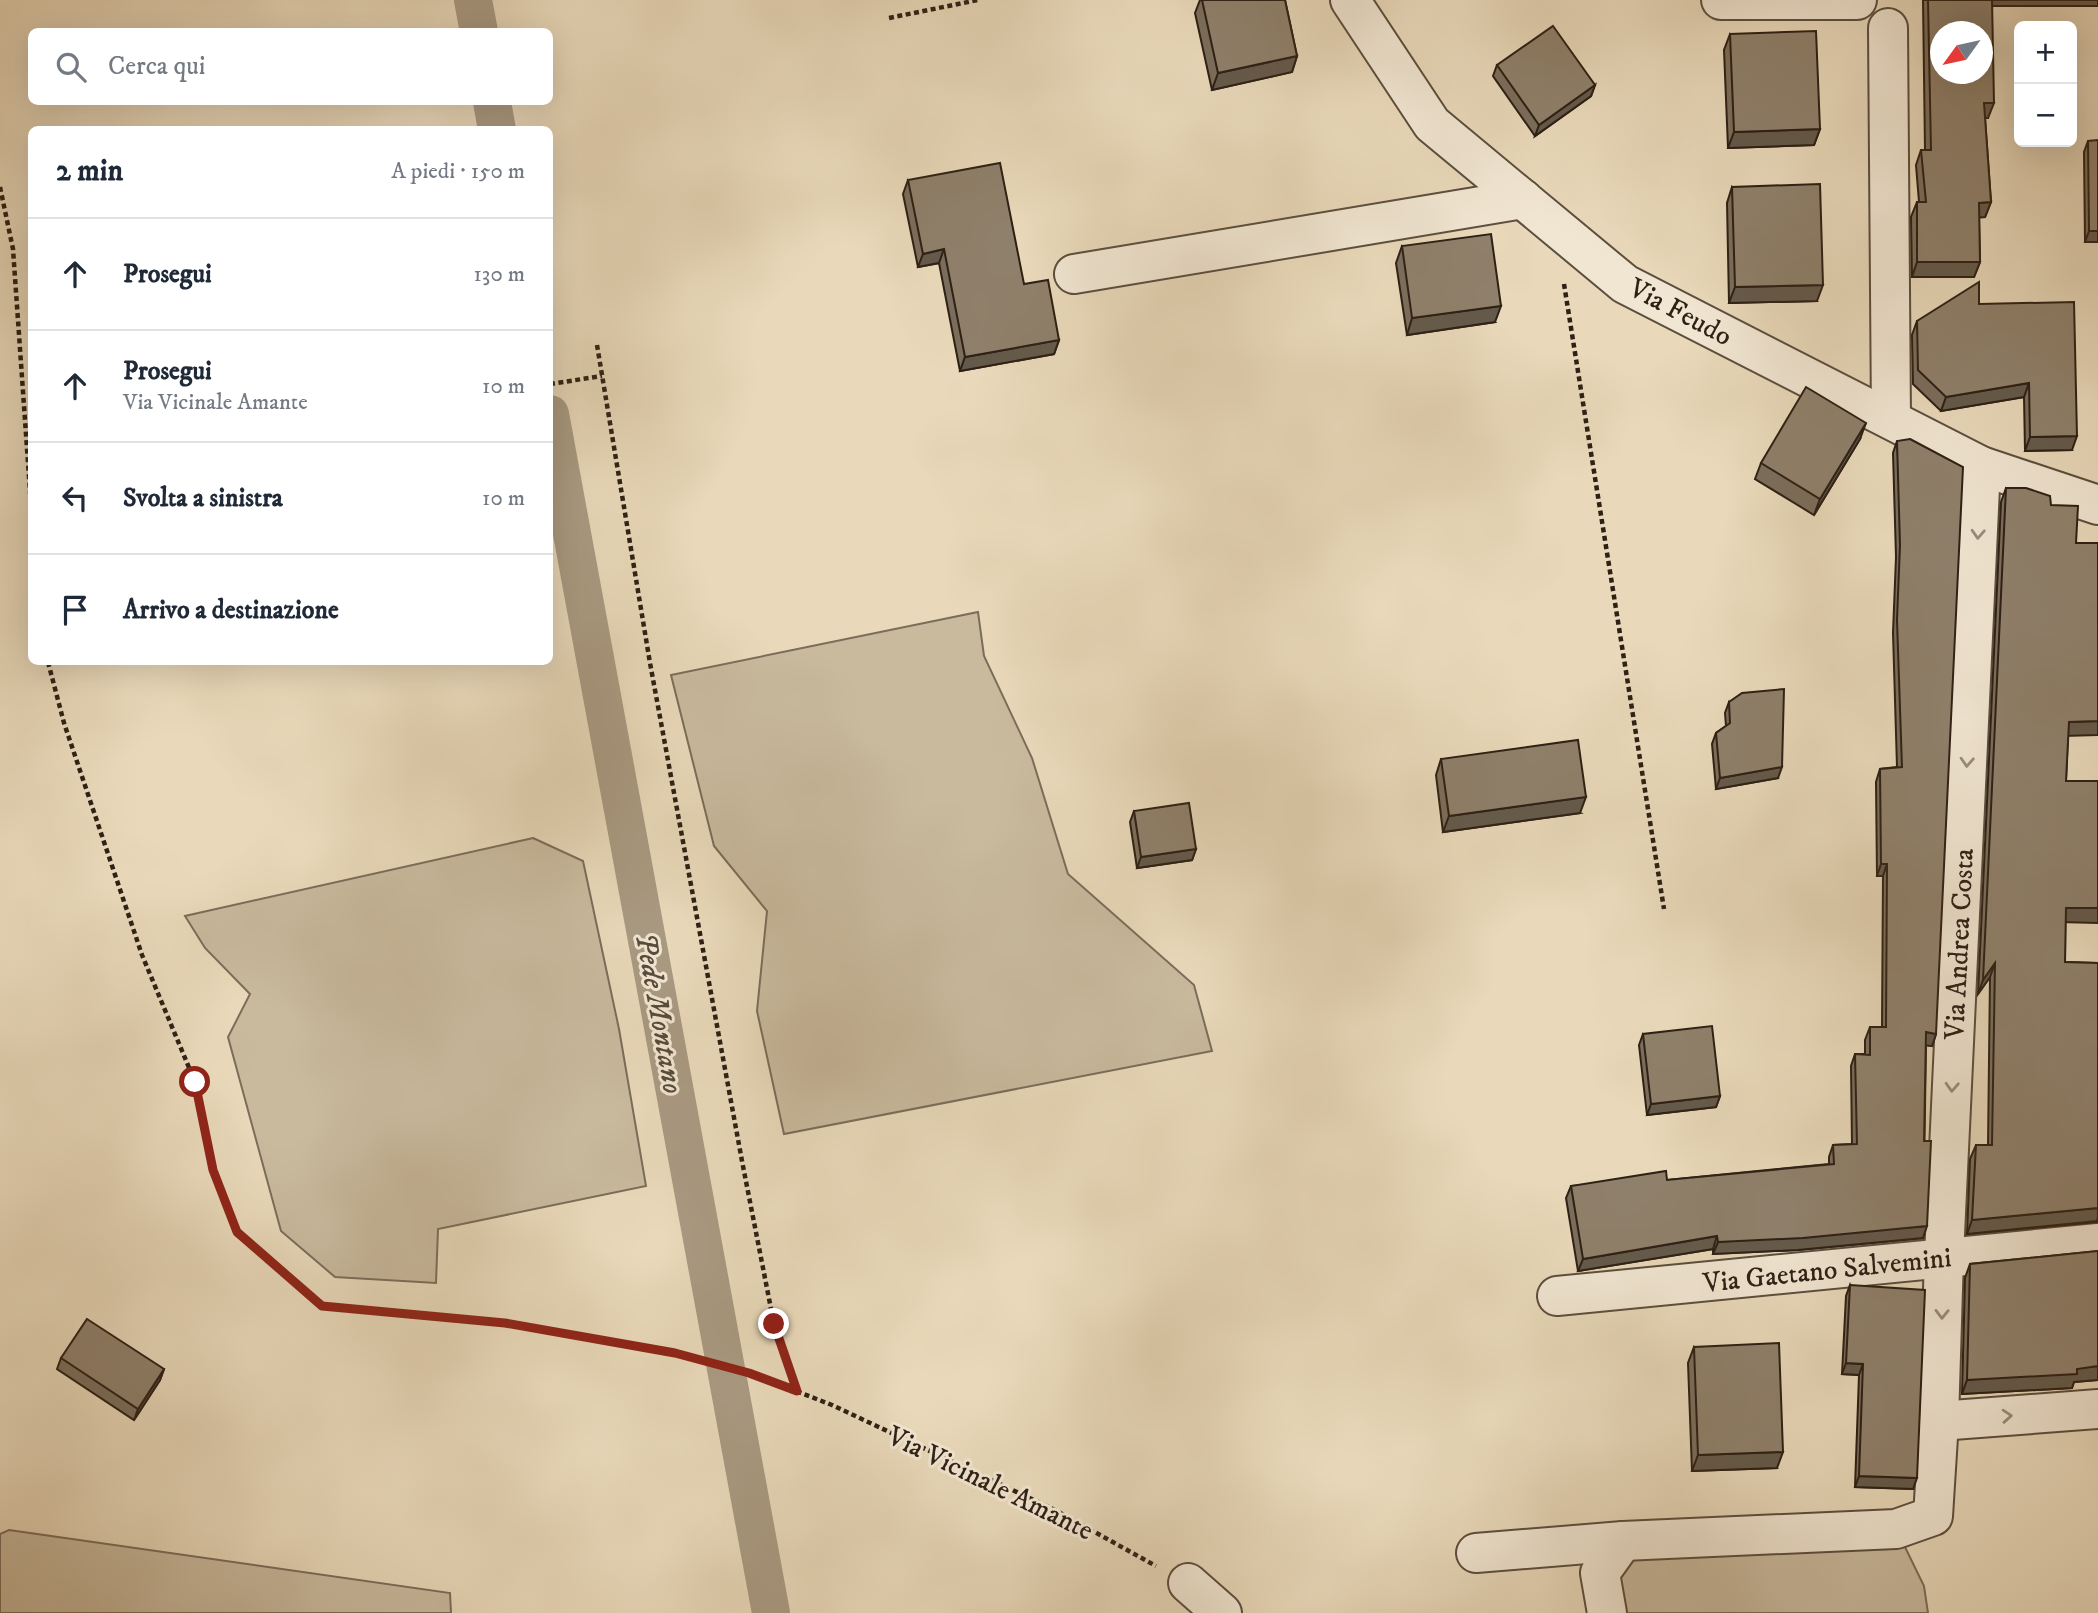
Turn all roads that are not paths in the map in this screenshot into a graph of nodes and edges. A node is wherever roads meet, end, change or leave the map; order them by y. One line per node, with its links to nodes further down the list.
1 (1350, 0): 5 (street, Via Feudo)
2 (1721, 0): 3 (street)
3 (1857, 0)
4 (1888, 28): 7 (street)
5 (1523, 199): 6 (street); 7 (street, Via Feudo)
6 (1074, 274)
7 (1891, 419): 8 (street, Via Feudo)
8 (1981, 466): 9 (street, Via Feudo); 11 (street, Via Andrea Costa, one-way to 11)
9 (2098, 505)
10 (2098, 1243): 11 (street, Via Gaetano Salvemini)
11 (1944, 1256): 12 (street, Via Gaetano Salvemini); 14 (street, Via Andrea Costa, one-way to 14)
12 (1557, 1296)
13 (2098, 1409): 14 (street, one-way to 13)
14 (1939, 1421): 15 (street, Via Andrea Costa)
15 (1623, 1541): 16 (street); 19 (street)
16 (1476, 1553)
17 (1188, 1583): 18 (street)
18 (1222, 1613)
19 (1607, 1613)

